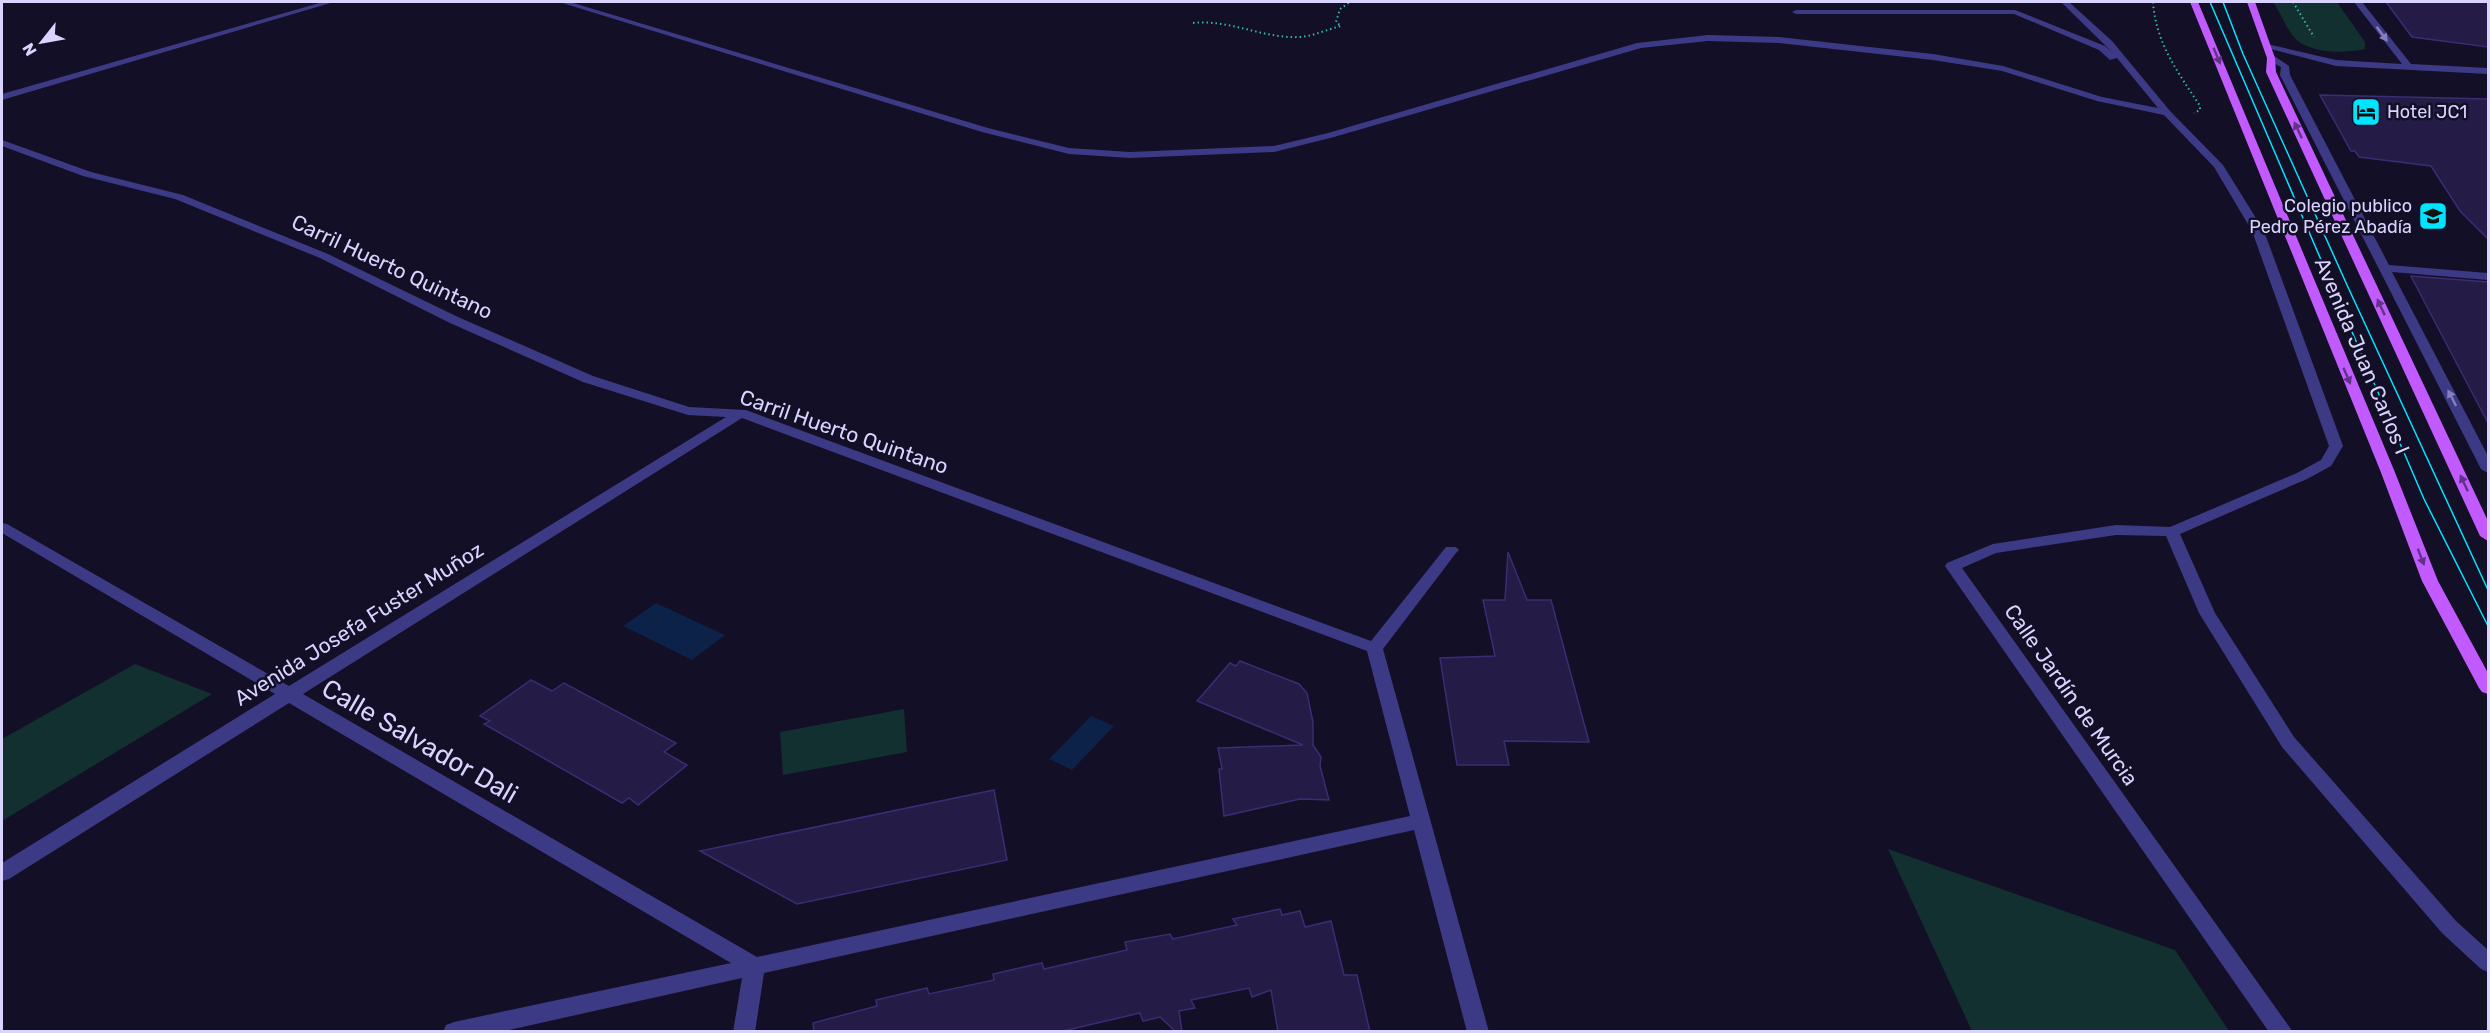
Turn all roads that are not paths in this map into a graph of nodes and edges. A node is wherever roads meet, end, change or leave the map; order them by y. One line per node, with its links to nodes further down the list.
1 (330, 2): 15 (street)
2 (563, 2): 16 (street)
3 (2065, 2): 9 (street)
4 (2194, 2): 27 (main road, Avenida Juan Carlos I, one-way to 27)
5 (2251, 2): 8 (main road, Avenida Juan Carlos I)
6 (2358, 2): 12 (street, one-way to 12)
7 (1796, 12): 9 (street)
8 (2269, 53): 10 (street); 11 (street); 14 (main road, Avenida Juan Carlos I)
9 (2124, 63): 16 (street)
10 (2336, 63): 11 (street); 12 (street)
11 (2293, 65): 14 (street); 18 (street)
12 (2408, 66): 13 (street)
13 (2488, 71)
14 (2271, 72): 24 (main road, Avenida Juan Carlos I, one-way to 14)
15 (2, 97)
16 (2167, 113): 23 (street, Calle Jardín de Murcia)
17 (2, 143): 20 (street, Carril Huerto Quintano)
18 (2385, 268): 19 (street); 21 (street, one-way to 18)
19 (2488, 276)
20 (741, 413): 26 (street, Carril Huerto Quintano); 28 (street, Avenida Josefa Fuster Muñoz)
21 (2488, 469)
22 (2, 527): 28 (street, Calle Salvador Dali)
23 (2172, 532): 31 (street); 36 (street, Calle Jardín de Murcia)
24 (2488, 536)
25 (1451, 550): 26 (street)
26 (1374, 648): 29 (street)
27 (2488, 688)
28 (289, 694): 30 (street, Avenida Josefa Fuster Muñoz); 32 (street, Calle Salvador Dali)
29 (1421, 821): 32 (street); 35 (street)
30 (2, 873)
31 (2488, 963)
32 (755, 966): 33 (street); 34 (street)
33 (454, 1032)
34 (744, 1032)
35 (1478, 1032)
36 (2282, 1032)

